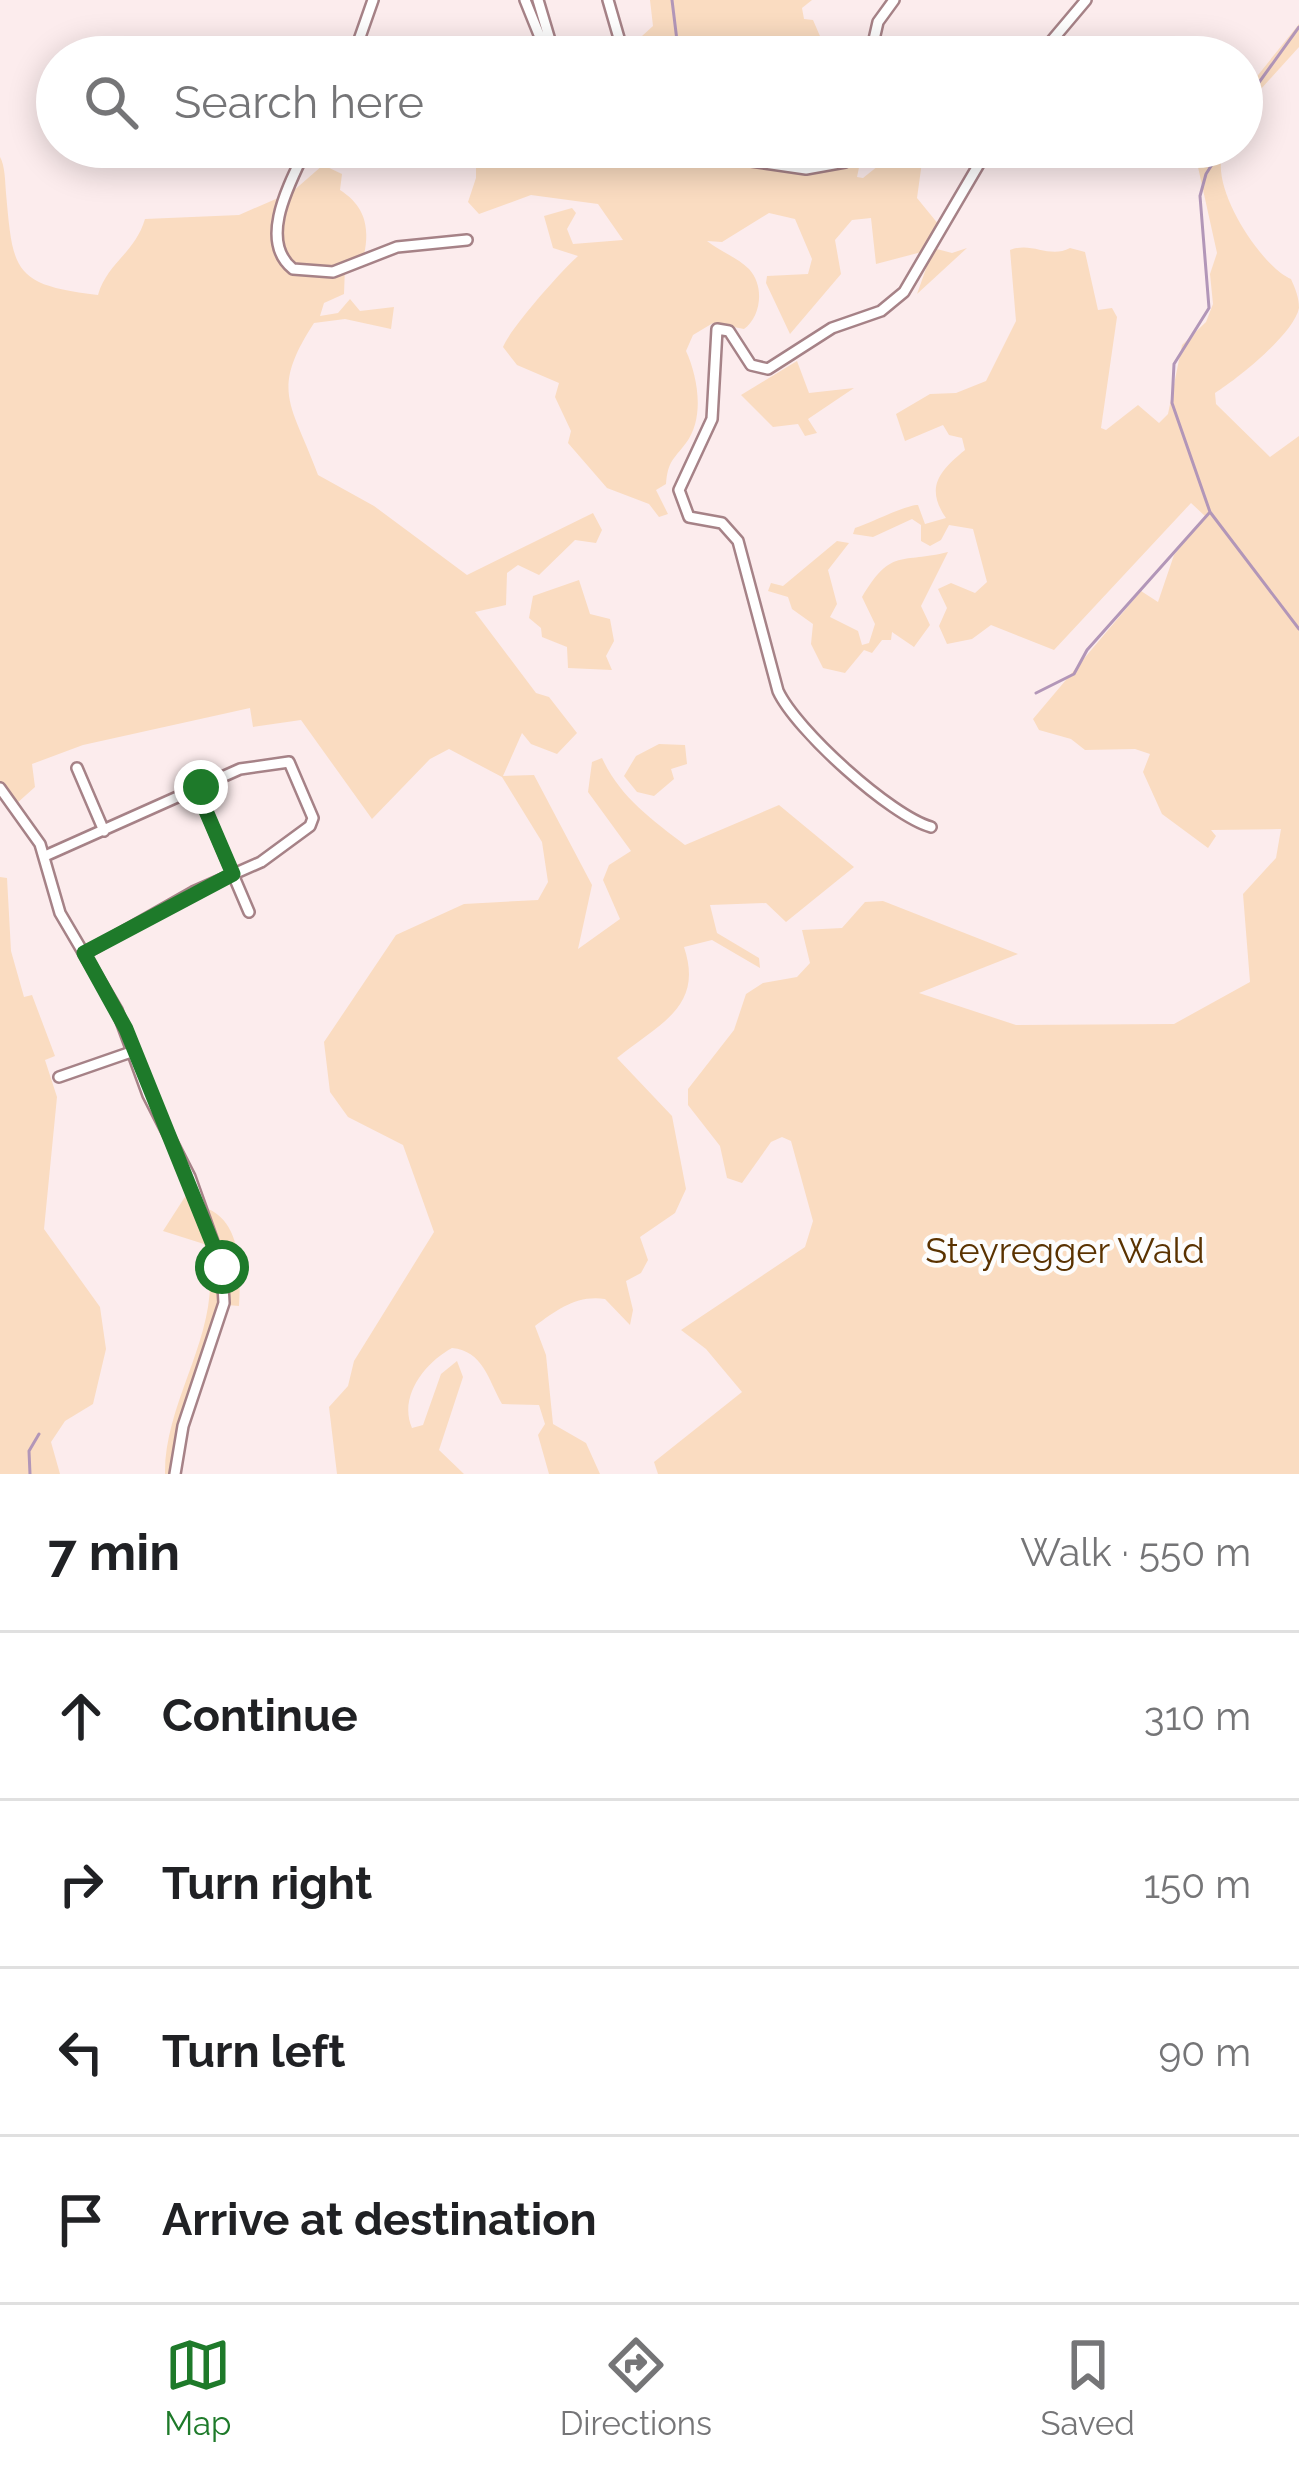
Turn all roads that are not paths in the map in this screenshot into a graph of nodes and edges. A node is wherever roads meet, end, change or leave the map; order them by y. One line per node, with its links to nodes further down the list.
1 (373, 0): 7 (street)
2 (526, 0): 8 (street)
3 (538, 0): 9 (street)
4 (608, 0): 10 (street)
5 (894, 0): 11 (street)
6 (1086, 0): 12 (street)
7 (360, 36)
8 (542, 36)
9 (547, 36)
10 (618, 36)
11 (875, 36)
12 (1056, 36)
13 (298, 168): 15 (street)
14 (977, 168): 19 (street)
15 (467, 241)
16 (77, 768): 20 (street)
17 (0, 788): 21 (street)
18 (197, 790): 20 (street); 22 (street); 22 (street)
19 (932, 827)
20 (104, 831): 21 (street)
21 (45, 856): 24 (street)
22 (233, 874): 23 (street); 24 (street)
23 (249, 912)
24 (84, 953): 25 (street)
25 (134, 1051): 26 (street); 27 (street)
26 (59, 1077)
27 (175, 1474)

